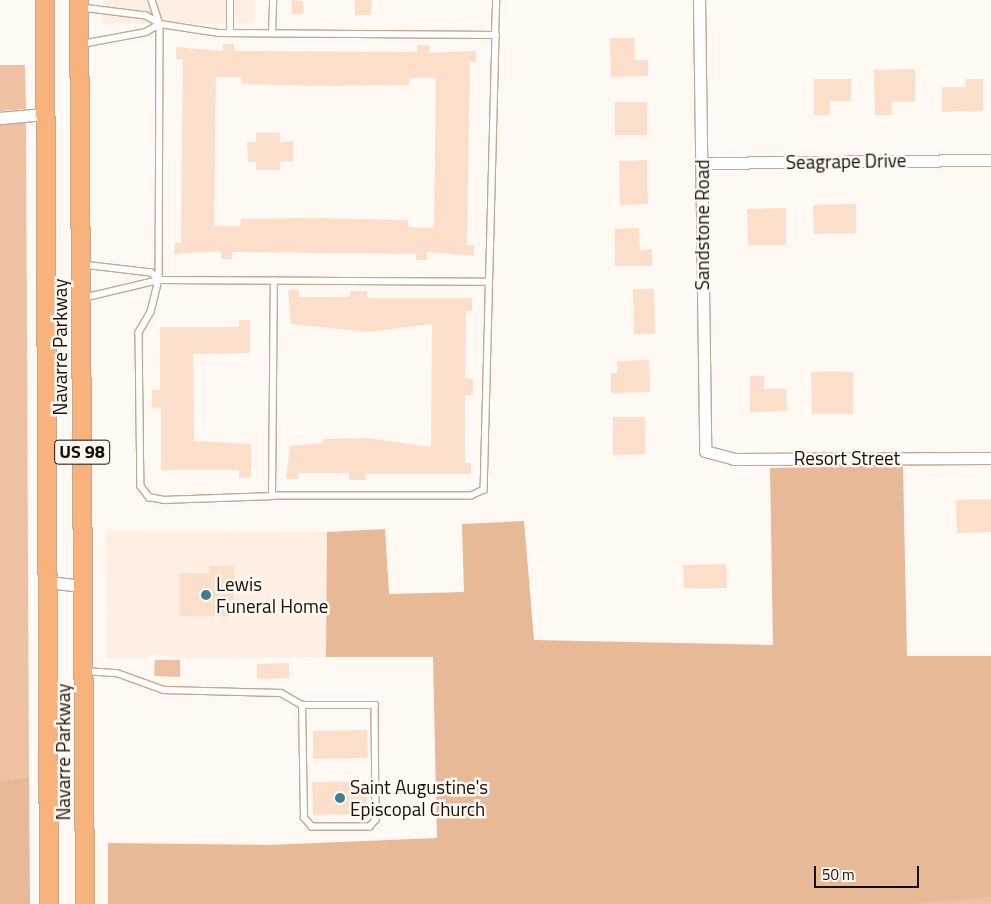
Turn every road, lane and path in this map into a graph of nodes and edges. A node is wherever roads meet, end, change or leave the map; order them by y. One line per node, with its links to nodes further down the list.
1 (45, 0): 13 (highway, Navarre Parkway / US 98)
2 (152, 0): 8 (lane)
3 (230, 0): 9 (lane)
4 (273, 0): 10 (lane)
5 (496, 0): 11 (lane)
6 (699, 0): 16 (street, Sandstone Road)
7 (79, 4): 8 (lane); 12 (highway, Navarre Parkway / US 98)
8 (160, 24): 9 (lane); 12 (lane); 18 (lane)
9 (230, 33): 10 (lane)
10 (272, 33): 11 (lane)
11 (495, 35): 20 (lane)
12 (80, 45): 17 (highway, Navarre Parkway / US 98)
13 (45, 114): 14 (street); 25 (highway, Navarre Parkway / US 98)
14 (0, 118)
15 (991, 160): 16 (street, Seagrape Drive)
16 (702, 163): 22 (street, Sandstone Road)
17 (81, 264): 18 (lane); 21 (highway, Navarre Parkway / US 98)
18 (159, 280): 19 (lane); 21 (lane); 24 (lane)
19 (274, 281): 20 (lane); 24 (lane)
20 (488, 282): 24 (lane)
21 (81, 299): 26 (highway, Navarre Parkway / US 98)
22 (705, 451): 23 (street, Resort Street)
23 (991, 458)
24 (272, 496)
25 (48, 582): 26 (street); 29 (highway, Navarre Parkway / US 98)
26 (82, 586): 27 (highway, Navarre Parkway / US 98)
27 (83, 671): 28 (lane); 30 (highway, Navarre Parkway / US 98)
28 (302, 705): 28 (lane)
29 (49, 904)
30 (85, 904)

